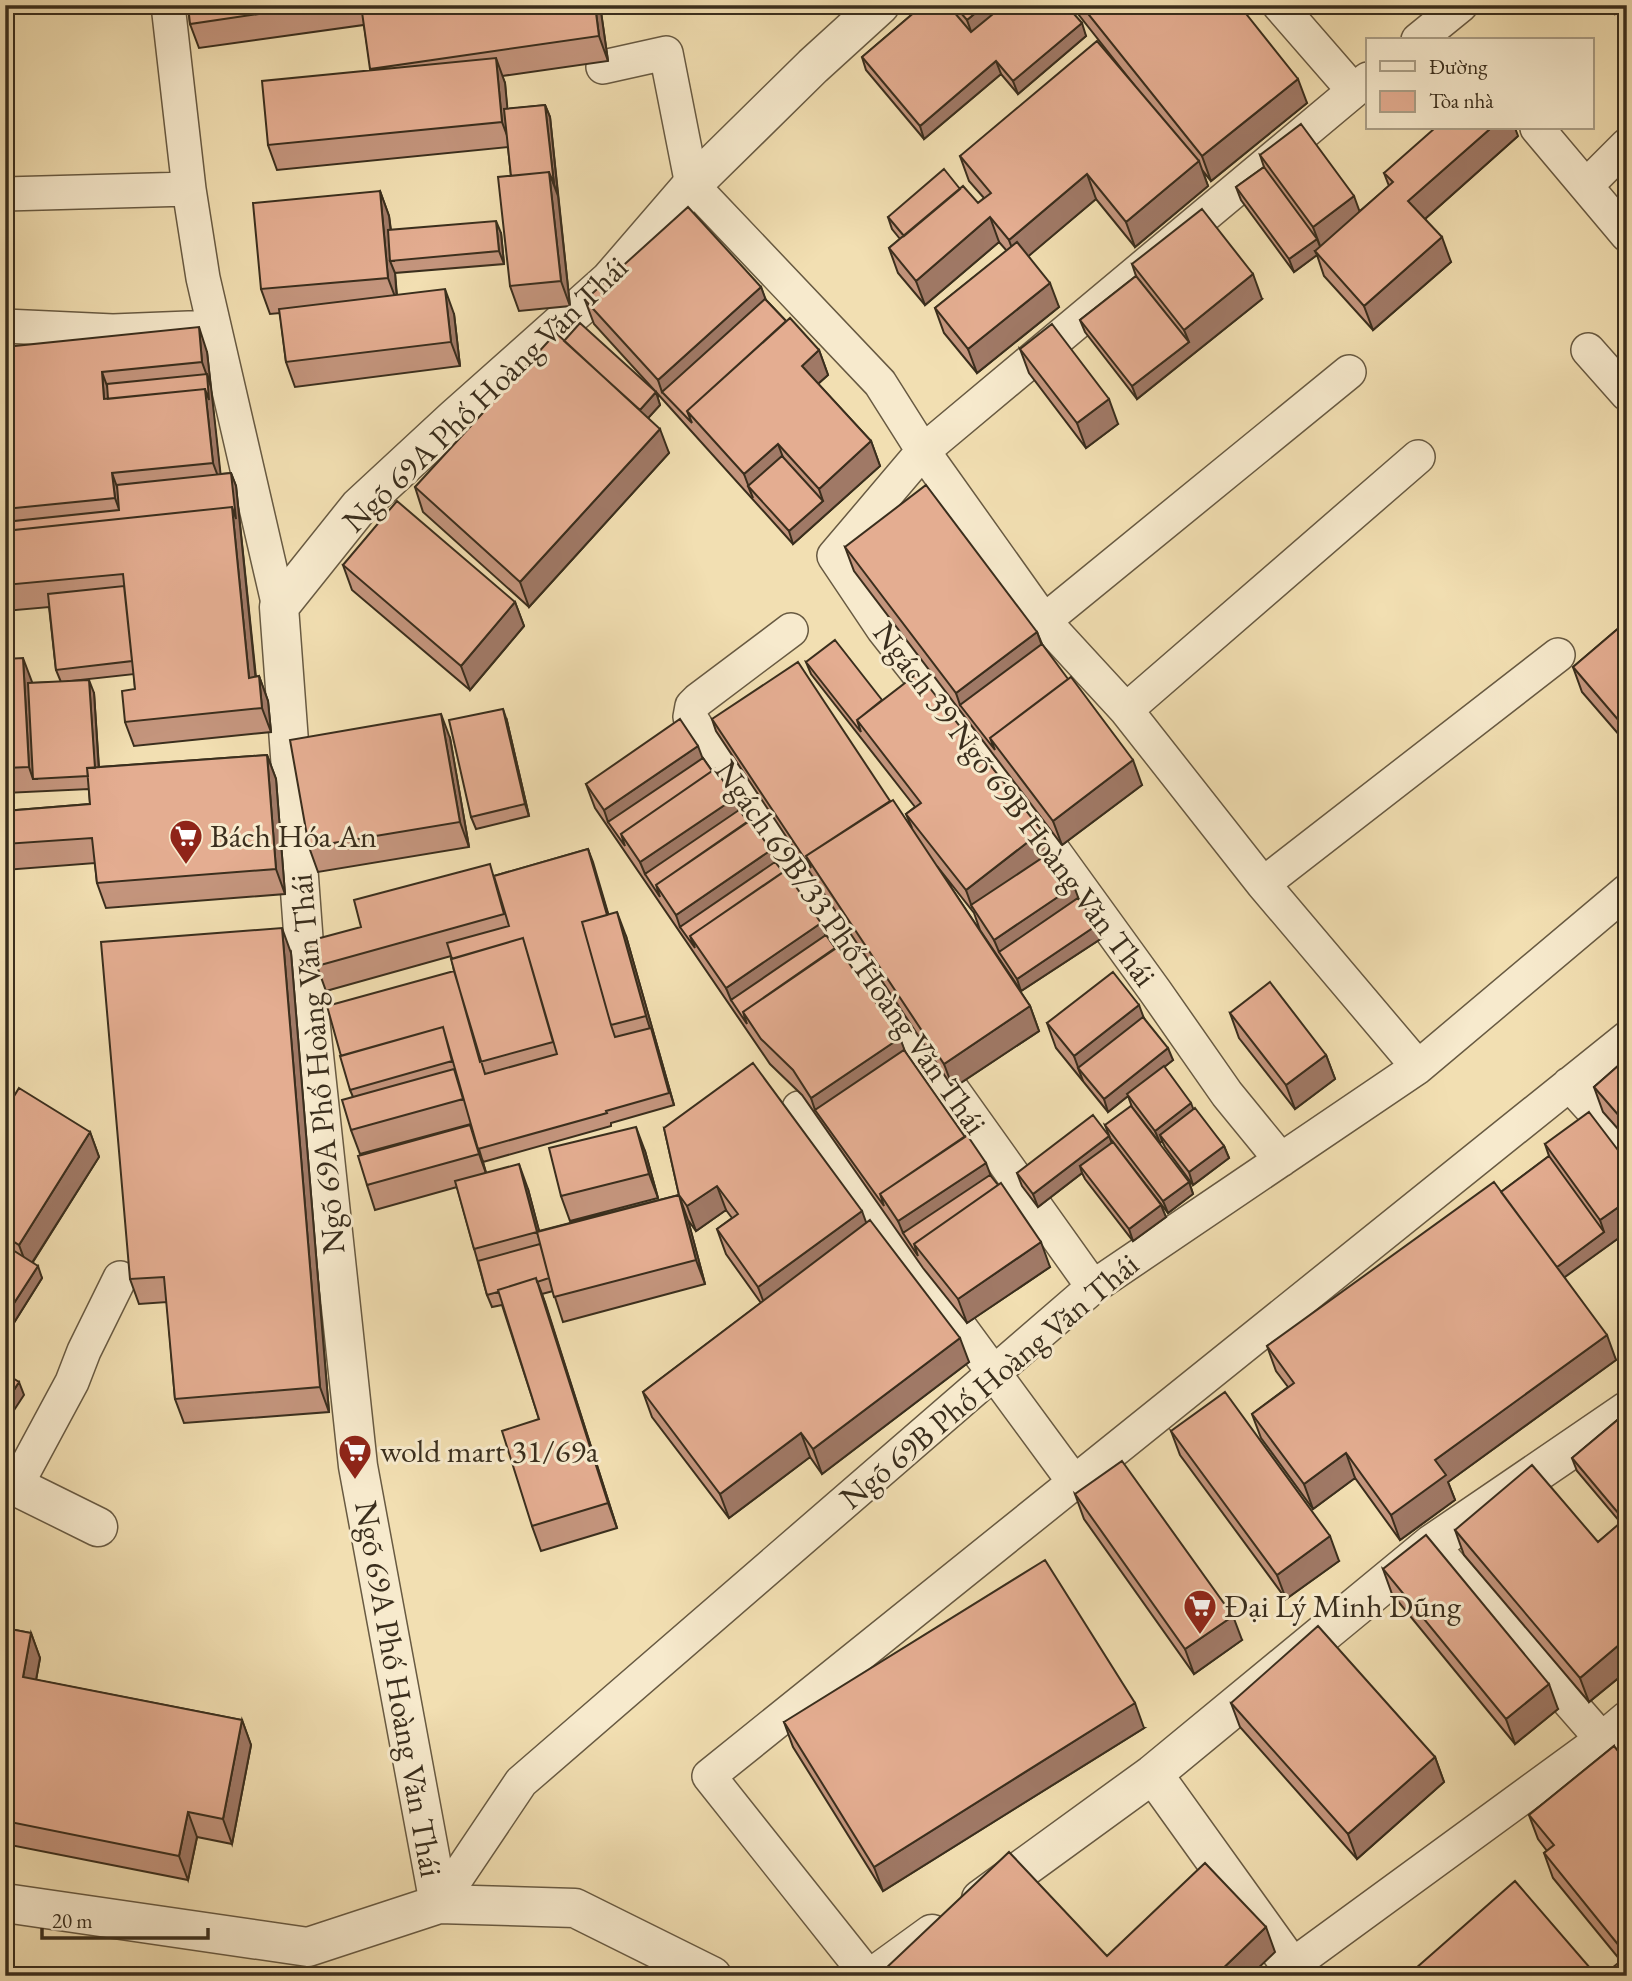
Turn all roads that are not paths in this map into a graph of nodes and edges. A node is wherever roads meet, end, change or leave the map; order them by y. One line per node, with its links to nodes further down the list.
1 (168, 5): 12 (lane)
2 (880, 5): 10 (street, Ngõ 69A Phố Hoàng Văn Thái)
3 (1279, 5): 7 (lane)
4 (1458, 21): 5 (lane)
5 (1422, 38)
6 (603, 67): 10 (lane)
7 (1361, 84): 20 (lane)
8 (1539, 130): 11 (lane)
9 (1627, 145): 11 (lane)
10 (692, 185): 20 (lane); 22 (street, Ngõ 69A Phố Hoàng Văn Thái)
11 (1586, 186): 14 (lane)
12 (189, 189): 13 (lane); 16 (lane)
13 (5, 194)
14 (1627, 235)
15 (5, 326): 16 (lane)
16 (214, 327): 22 (lane)
17 (1588, 350): 19 (lane)
18 (1349, 372): 23 (lane)
19 (1627, 394)
20 (923, 451): 23 (lane); 34 (lane, Ngách 39 Ngõ 69B Hoàng Văn Thái)
21 (1418, 457): 26 (lane)
22 (279, 607): 48 (street, Ngõ 69A Phố Hoàng Văn Thái)
23 (1044, 621): 26 (lane)
24 (790, 630): 36 (lane, Ngách 69B/33 Phố Hoàng Văn Thái)
25 (1558, 655): 27 (lane)
26 (1126, 710): 27 (lane)
27 (1263, 884): 30 (lane)
28 (1627, 891): 30 (lane, Ngõ 69B Phố Hoàng Văn Thái)
29 (1627, 1038): 31 (lane)
30 (1418, 1067): 34 (lane, Ngõ 69B Phố Hoàng Văn Thái)
31 (1569, 1084): 33 (lane); 39 (lane)
32 (799, 1108): 37 (lane)
33 (1627, 1148)
34 (1281, 1160): 36 (lane, Ngõ 69B Phố Hoàng Văn Thái)
35 (120, 1278): 40 (lane)
36 (1093, 1287): 37 (lane, Ngõ 69B Phố Hoàng Văn Thái)
37 (993, 1373): 39 (lane); 48 (lane, Ngõ 69B Phố Hoàng Văn Thái)
38 (1627, 1411): 42 (street)
39 (1073, 1482): 52 (lane)
40 (11, 1484): 41 (street)
41 (98, 1527)
42 (1432, 1544): 44 (lane); 46 (street)
43 (1627, 1718): 44 (lane)
44 (1602, 1739): 45 (lane); 50 (lane)
45 (1627, 1768)
46 (1153, 1774): 50 (street); 53 (street)
47 (5, 1903): 49 (street)
48 (439, 1904): 49 (street); 51 (street)
49 (308, 1961)
50 (1294, 1971)
51 (712, 1976)
52 (868, 1976)
53 (874, 1976)

